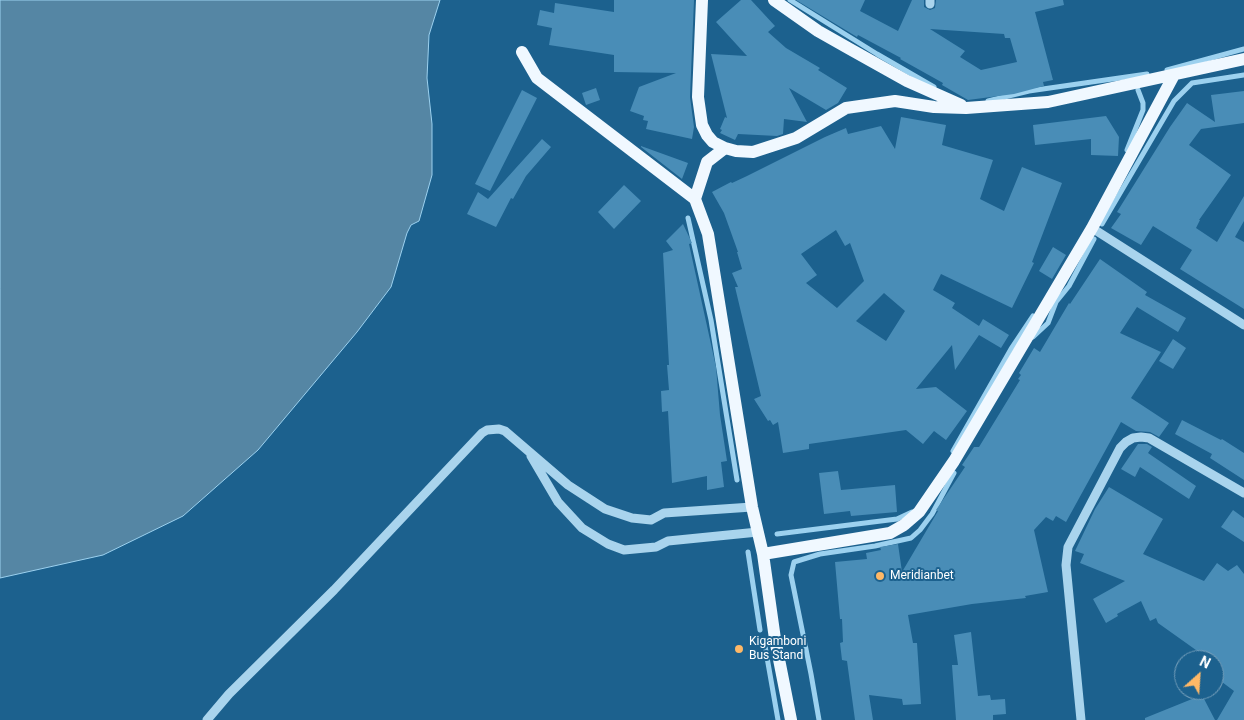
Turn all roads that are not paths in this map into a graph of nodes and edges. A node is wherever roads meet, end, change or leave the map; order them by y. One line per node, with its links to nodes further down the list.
1 (702, 0): 7 (main road)
2 (774, 0): 6 (main road)
3 (522, 52): 8 (main road)
4 (1244, 59): 5 (main road)
5 (1174, 75): 6 (main road); 9 (main road)
6 (966, 108): 7 (main road)
7 (725, 148): 8 (main road)
8 (694, 199): 13 (main road)
9 (1092, 228): 10 (street); 15 (main road)
10 (1244, 326)
11 (526, 450): 13 (street); 14 (street); 16 (street)
12 (1244, 493): 18 (street)
13 (752, 507): 14 (main road)
14 (758, 532): 15 (main road)
15 (762, 554): 17 (main road)
16 (207, 720)
17 (791, 720)
18 (1081, 720)

